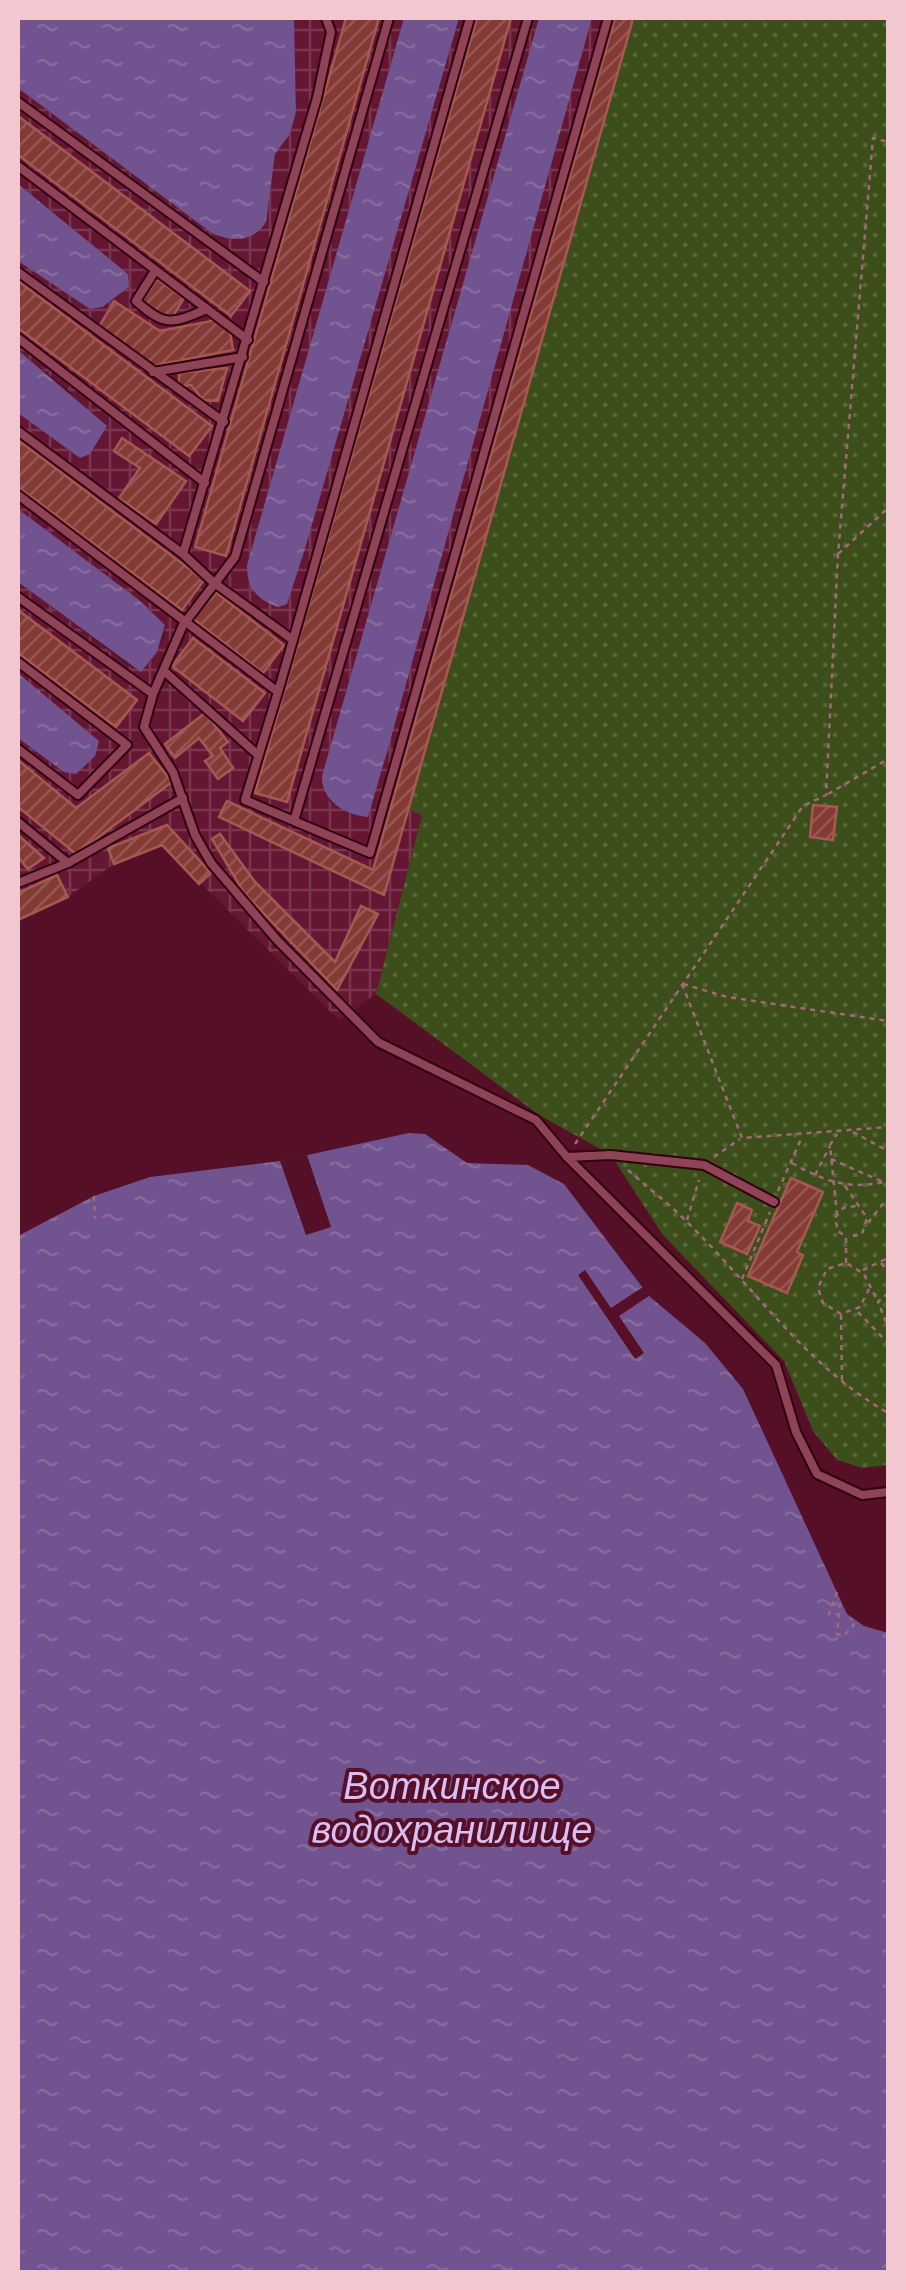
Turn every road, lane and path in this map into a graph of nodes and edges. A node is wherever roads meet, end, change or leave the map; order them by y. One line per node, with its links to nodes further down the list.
1 (326, 18): 11 (lane)
2 (389, 18): 24 (lane)
3 (470, 18): 27 (lane)
4 (528, 18): 39 (lane)
5 (608, 18): 39 (lane)
6 (18, 102): 11 (lane)
7 (888, 142): 23 (path)
8 (18, 166): 9 (lane)
9 (155, 271): 12 (lane); 12 (lane)
10 (18, 272): 16 (lane)
11 (264, 282): 14 (lane)
12 (206, 309): 14 (lane)
13 (18, 338): 19 (lane)
14 (248, 340): 15 (lane)
15 (244, 357): 16 (lane); 17 (lane)
16 (153, 372): 17 (lane)
17 (224, 422): 19 (lane)
18 (18, 430): 22 (lane)
19 (205, 483): 22 (lane)
20 (18, 495): 26 (lane)
21 (888, 508): 23 (path)
22 (183, 554): 24 (lane)
23 (838, 554): 37 (path)
24 (213, 582): 26 (lane); 27 (lane)
25 (18, 597): 31 (lane)
26 (183, 625): 29 (lane); 30 (lane)
27 (293, 640): 30 (lane)
28 (18, 662): 33 (lane)
29 (164, 670): 31 (lane); 35 (lane)
30 (278, 692): 35 (lane)
31 (153, 694): 32 (lane)
32 (144, 727): 33 (lane); 38 (lane)
33 (126, 744): 34 (lane)
34 (18, 749)
35 (258, 754): 39 (lane)
36 (888, 759): 37 (path)
37 (826, 795): 43 (path)
38 (183, 798): 41 (lane); 51 (lane)
39 (294, 821)
40 (18, 822): 41 (lane)
41 (68, 863): 42 (lane)
42 (18, 883)
43 (682, 984): 44 (path); 47 (path); 51 (path)
44 (888, 1021)
45 (888, 1127): 46 (path)
46 (851, 1131): 47 (path); 49 (path)
47 (839, 1132): 48 (path)
48 (830, 1145): 52 (path); 54 (path)
49 (888, 1152)
50 (611, 1155): 51 (lane); 60 (lane); 78 (path)
51 (567, 1157): 80 (lane)
52 (831, 1159): 55 (path); 56 (path)
53 (791, 1162): 54 (path)
54 (815, 1176): 55 (path)
55 (831, 1183): 57 (path); 62 (path)
56 (886, 1183): 57 (path)
57 (844, 1185): 61 (path)
58 (94, 1196): 63 (path)
59 (888, 1197): 64 (path)
60 (774, 1202)
61 (856, 1206): 62 (path); 64 (path)
62 (837, 1215): 65 (path)
63 (95, 1219)
64 (867, 1225): 65 (path)
65 (846, 1237): 68 (path)
66 (888, 1258): 67 (path)
67 (880, 1262): 69 (path); 70 (path)
68 (846, 1263): 69 (path); 75 (path)
69 (862, 1271): 71 (path)
70 (888, 1271)
71 (869, 1289): 73 (path); 74 (path)
72 (888, 1293): 73 (path)
73 (878, 1302): 76 (path)
74 (856, 1310): 75 (path); 77 (path)
75 (840, 1314): 78 (path)
76 (888, 1327)
77 (888, 1343)
78 (842, 1386): 79 (path)
79 (888, 1413)
80 (888, 1492)
81 (837, 1592): 83 (path)
82 (840, 1603): 83 (path)
83 (839, 1614): 84 (path)
84 (856, 1622)

